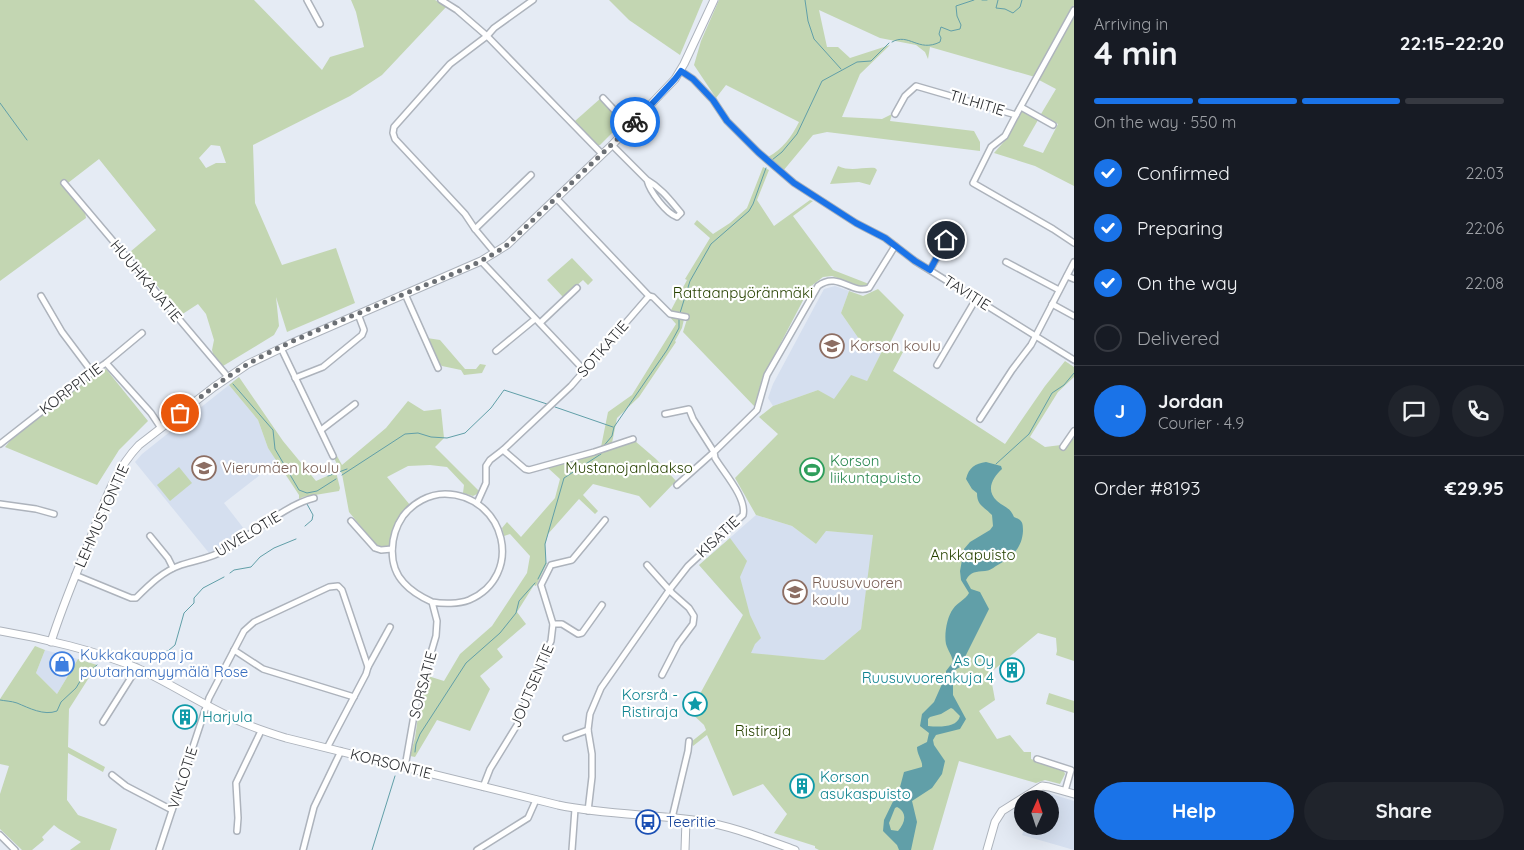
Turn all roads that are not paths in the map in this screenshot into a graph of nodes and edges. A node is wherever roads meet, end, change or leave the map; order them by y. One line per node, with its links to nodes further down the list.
1 (307, 0): 6 (street)
2 (441, 0): 7 (street)
3 (533, 0): 7 (street)
4 (714, 0): 8 (main road, LEHMUSTONTIE)
5 (1074, 10): 10 (street, TILHITIE)
6 (320, 24)
7 (487, 36): 16 (street); 21 (street)
8 (681, 71): 14 (main road, LEHMUSTONTIE); 24 (street, TAVITIE)
9 (603, 98): 14 (street)
10 (1021, 107): 12 (street, TILHITIE); 13 (street)
11 (895, 114): 12 (street, TILHITIE)
12 (1016, 115): 23 (street)
13 (1054, 125)
14 (630, 126): 15 (main road, LEHMUSTONTIE)
15 (612, 145): 16 (main road, LEHMUSTONTIE); 18 (street)
16 (602, 154): 20 (main road, LEHMUSTONTIE)
17 (531, 175): 21 (street)
18 (647, 180): 18 (street)
19 (64, 183): 53 (street, HUUHKAJATIE)
20 (556, 198): 25 (main road, LEHMUSTONTIE); 36 (street)
21 (475, 229): 25 (street)
22 (949, 234): 29 (street)
23 (1074, 243)
24 (895, 246): 29 (street, TAVITIE); 65 (street)
25 (495, 253): 26 (main road, LEHMUSTONTIE)
26 (481, 261): 34 (main road, LEHMUSTONTIE); 42 (street)
27 (1006, 262): 33 (street)
28 (1074, 262): 30 (street)
29 (930, 270): 37 (street, TAVITIE)
30 (1067, 276): 31 (street); 33 (street)
31 (1074, 279)
32 (577, 288): 42 (street)
33 (1059, 290): 38 (street)
34 (405, 294): 39 (main road, LEHMUSTONTIE); 50 (street)
35 (41, 296): 52 (street)
36 (649, 296): 41 (street); 51 (street, SOTKATIE)
37 (976, 299): 44 (street, TAVITIE); 49 (street)
38 (1052, 304): 40 (street); 44 (street)
39 (358, 314): 45 (main road, LEHMUSTONTIE); 54 (street)
40 (1074, 316)
41 (686, 317)
42 (538, 321): 46 (street); 51 (street)
43 (142, 332): 48 (street, KORPPITIE)
44 (1036, 336): 47 (street, TAVITIE); 57 (street)
45 (281, 348): 53 (main road, LEHMUSTONTIE); 54 (street)
46 (496, 351)
47 (1074, 360)
48 (106, 363): 52 (street, KORPPITIE); 58 (street)
49 (938, 365)
50 (438, 368)
51 (584, 370): 64 (street, SOTKATIE)
52 (92, 372): 62 (street, KORPPITIE)
53 (228, 377): 58 (main road, LEHMUSTONTIE)
54 (294, 378): 59 (street)
55 (355, 404): 59 (street)
56 (665, 414): 65 (street)
57 (980, 419)
58 (161, 428): 78 (main road, LEHMUSTONTIE)
59 (321, 430): 66 (street)
60 (1074, 431): 63 (street)
61 (633, 438): 64 (street)
62 (0, 442)
63 (1063, 447)
64 (503, 450): 69 (street, SOTKATIE)
65 (714, 452): 67 (street); 79 (street, KISATIE)
66 (333, 456)
67 (677, 485)
68 (314, 498): 77 (street, UIVELOTIE)
69 (477, 503): 75 (street); 80 (street)
70 (0, 504): 71 (street)
71 (54, 514)
72 (352, 520): 75 (street)
73 (605, 520): 82 (street, JOUTSENTIE)
74 (150, 536): 77 (street)
75 (392, 549): 80 (street)
76 (647, 565): 79 (street)
77 (173, 568): 78 (street, UIVELOTIE)
78 (75, 575): 85 (main road, LEHMUSTONTIE)
79 (670, 589): 89 (street); 93 (street, KISATIE)
80 (432, 602): 100 (street, SORSATIE)
81 (602, 605): 82 (street)
82 (553, 624): 102 (street, JOUTSENTIE)
83 (390, 627): 87 (street)
84 (0, 631): 85 (main road, KORSONTIE)
85 (51, 642): 88 (main road, KORSONTIE)
86 (234, 650): 87 (street, VIKLOTIE); 90 (street); 91 (street, VIKLOTIE)
87 (368, 667): 90 (street)
88 (137, 668): 91 (main road, KORSONTIE); 92 (street)
89 (662, 675)
90 (354, 697): 97 (street)
91 (206, 705): 94 (main road, KORSONTIE); 107 (street, VIKLOTIE)
92 (103, 722)
93 (588, 730): 95 (street); 108 (street, KISATIE)
94 (261, 731): 97 (main road, KORSONTIE); 111 (street)
95 (566, 738)
96 (689, 741): 109 (street)
97 (326, 748): 98 (main road, KORSONTIE)
98 (341, 752): 100 (main road, KORSONTIE); 115 (street)
99 (1038, 759): 103 (street)
100 (405, 767): 102 (main road, KORSONTIE)
101 (112, 776): 107 (street)
102 (482, 786): 105 (main road, KORSONTIE)
103 (1065, 791): 104 (main road); 120 (main road)
104 (1074, 794)
105 (536, 800): 106 (main road, KORSONTIE); 116 (street)
106 (575, 809): 108 (main road, KORSONTIE); 117 (street)
107 (172, 810): 114 (street, VIKLOTIE)
108 (588, 810): 109 (main road, KORSONTIE)
109 (672, 818): 110 (main road, KORSONTIE)
110 (686, 820): 118 (main road); 119 (main road, KORSONTIE)
111 (237, 831)
112 (0, 834): 113 (street)
113 (15, 850)
114 (159, 850)
115 (303, 850)
116 (477, 850)
117 (572, 850)
118 (685, 850)
119 (795, 850)
120 (987, 850)

